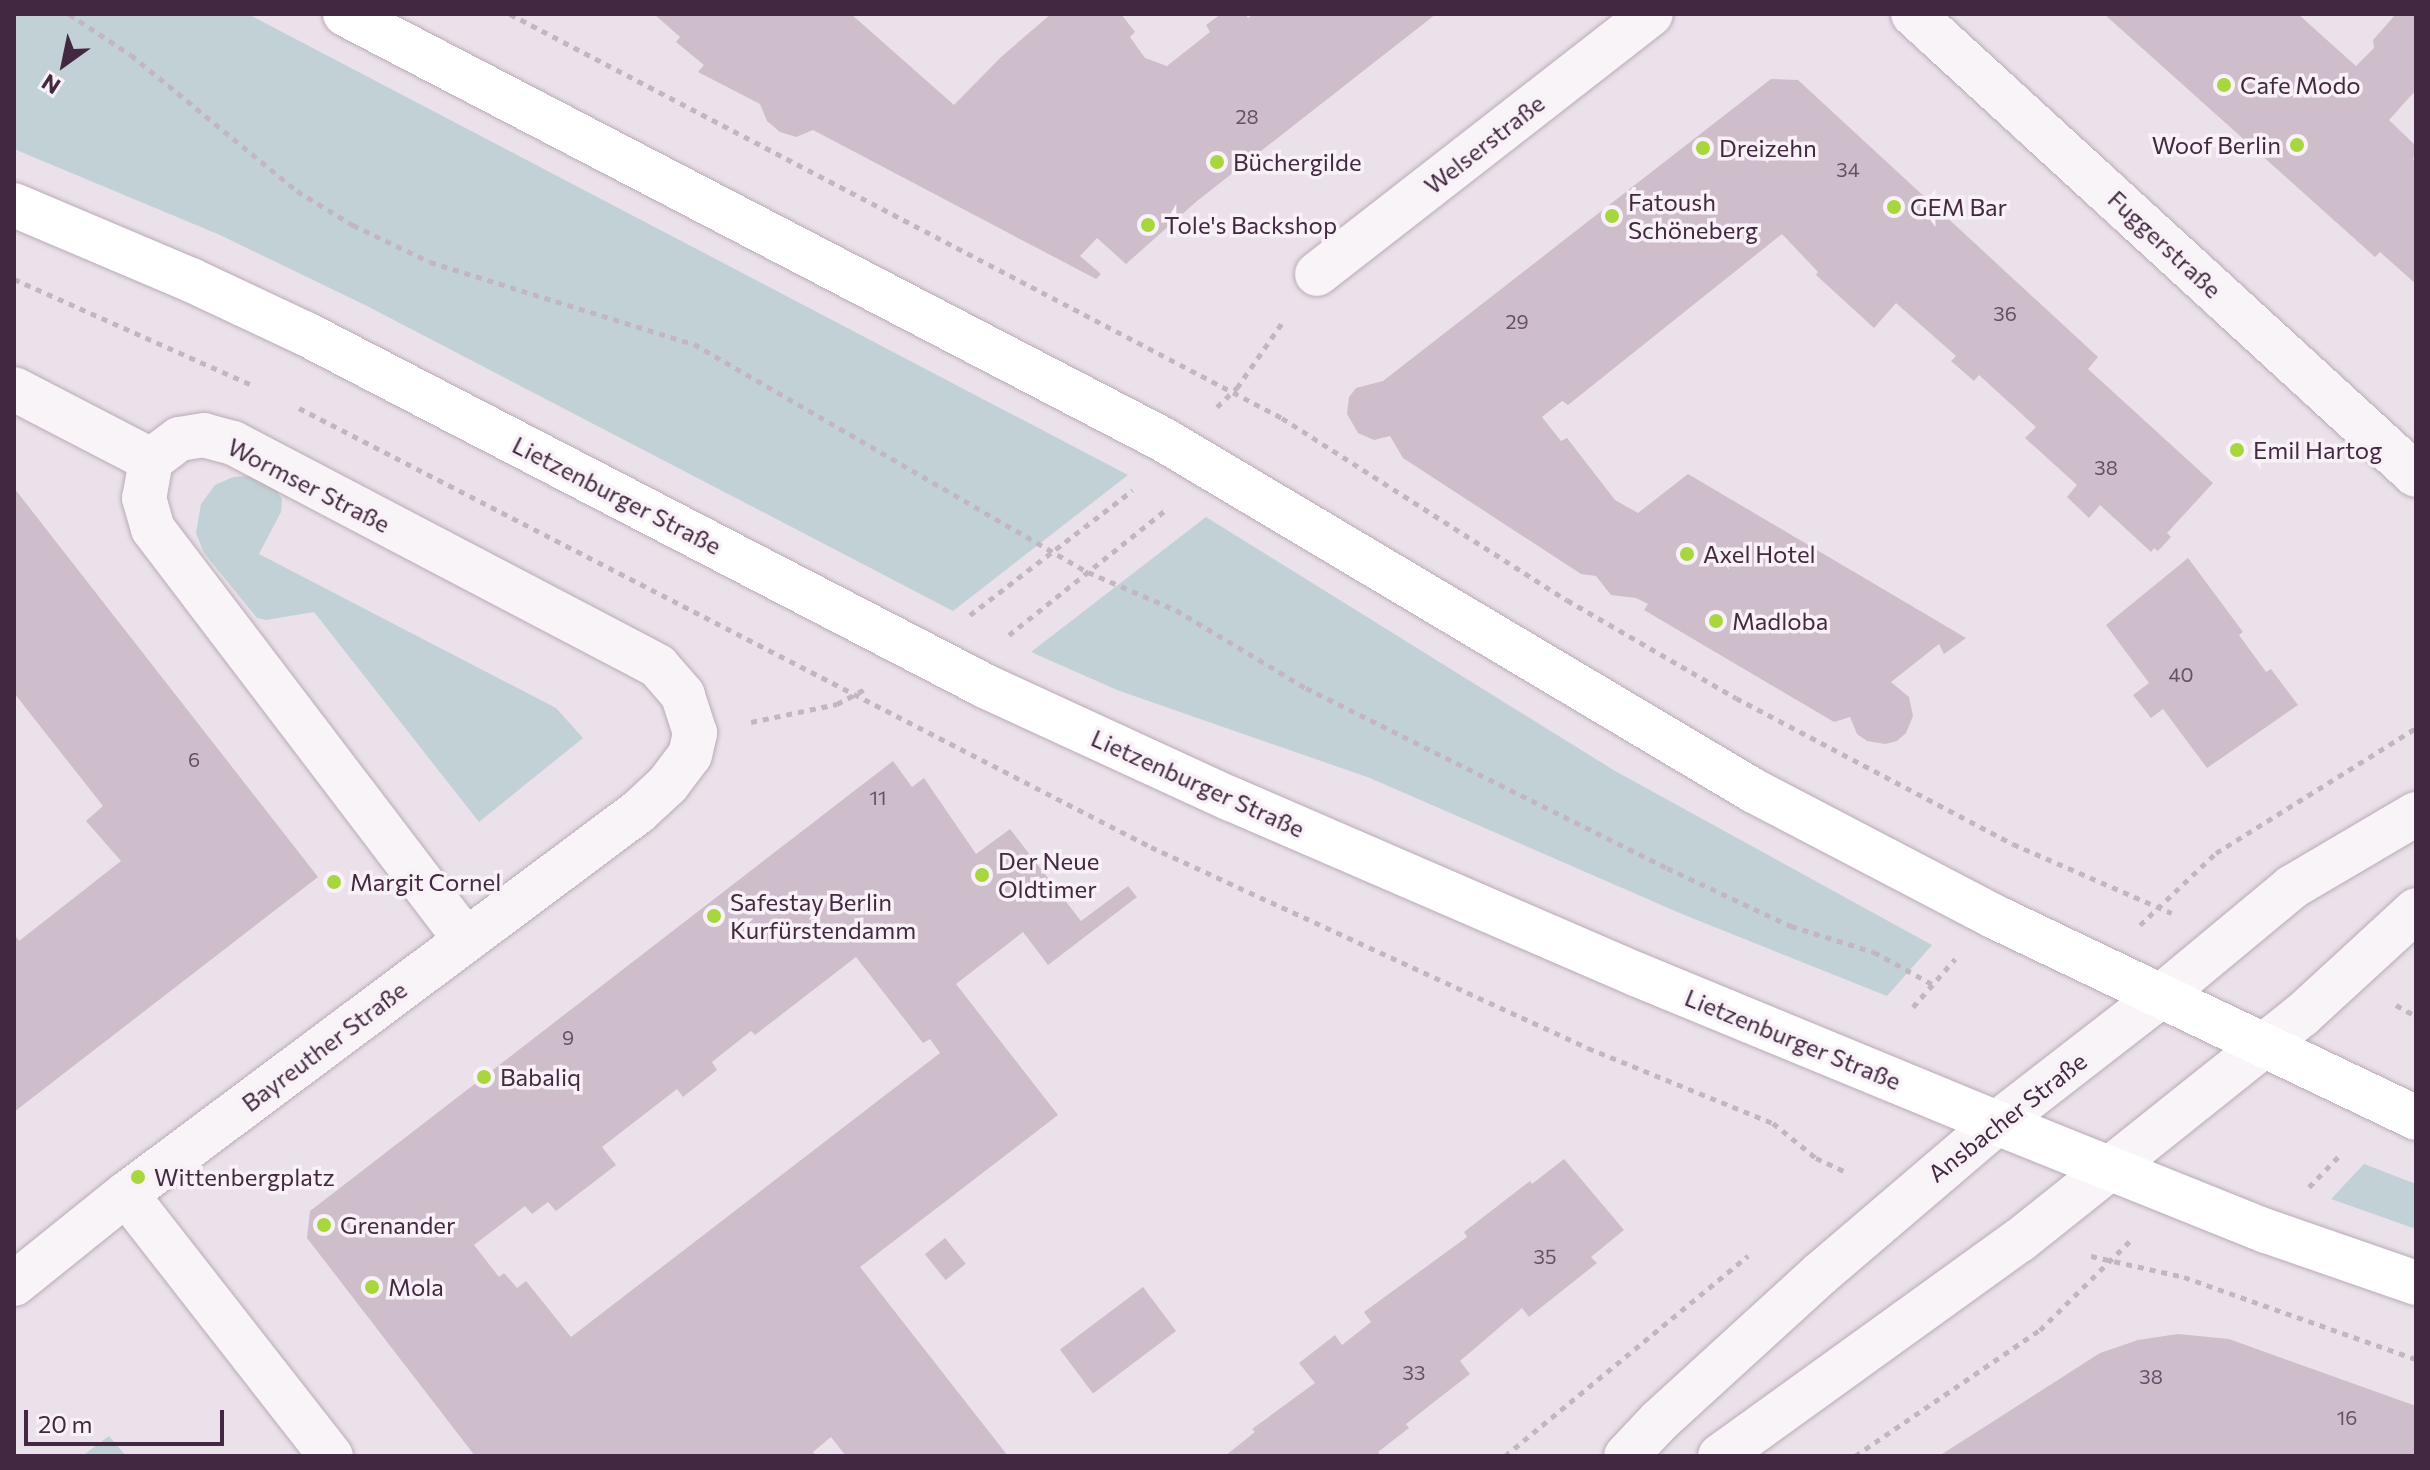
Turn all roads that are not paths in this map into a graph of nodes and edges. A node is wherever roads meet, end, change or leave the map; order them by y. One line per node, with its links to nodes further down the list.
1 (345, 14): 13 (main road)
2 (1651, 14): 5 (street, Welserstraße)
3 (1913, 14): 8 (street, Fuggerstraße)
4 (14, 205): 16 (main road, Lietzenburger Straße)
5 (1317, 274)
6 (14, 389): 7 (street)
7 (151, 460): 9 (street, Wormser Straße); 12 (street)
8 (2416, 475)
9 (638, 812): 12 (street, Bayreuther Straße)
10 (2416, 814): 13 (street, Ansbacher Straße)
11 (2416, 910): 14 (street)
12 (465, 939): 18 (street, Bayreuther Straße)
13 (2162, 995): 14 (main road); 16 (street, Ansbacher Straße)
14 (2264, 1046): 15 (main road); 17 (street)
15 (2416, 1118)
16 (1997, 1123): 17 (main road, Lietzenburger Straße); 22 (street, Ansbacher Straße)
17 (2108, 1168): 19 (main road, Lietzenburger Straße); 23 (street)
18 (126, 1194): 20 (street, Bayreuther Straße); 21 (street)
19 (2416, 1283)
20 (14, 1284)
21 (331, 1456)
22 (1626, 1456)
23 (1720, 1456)

